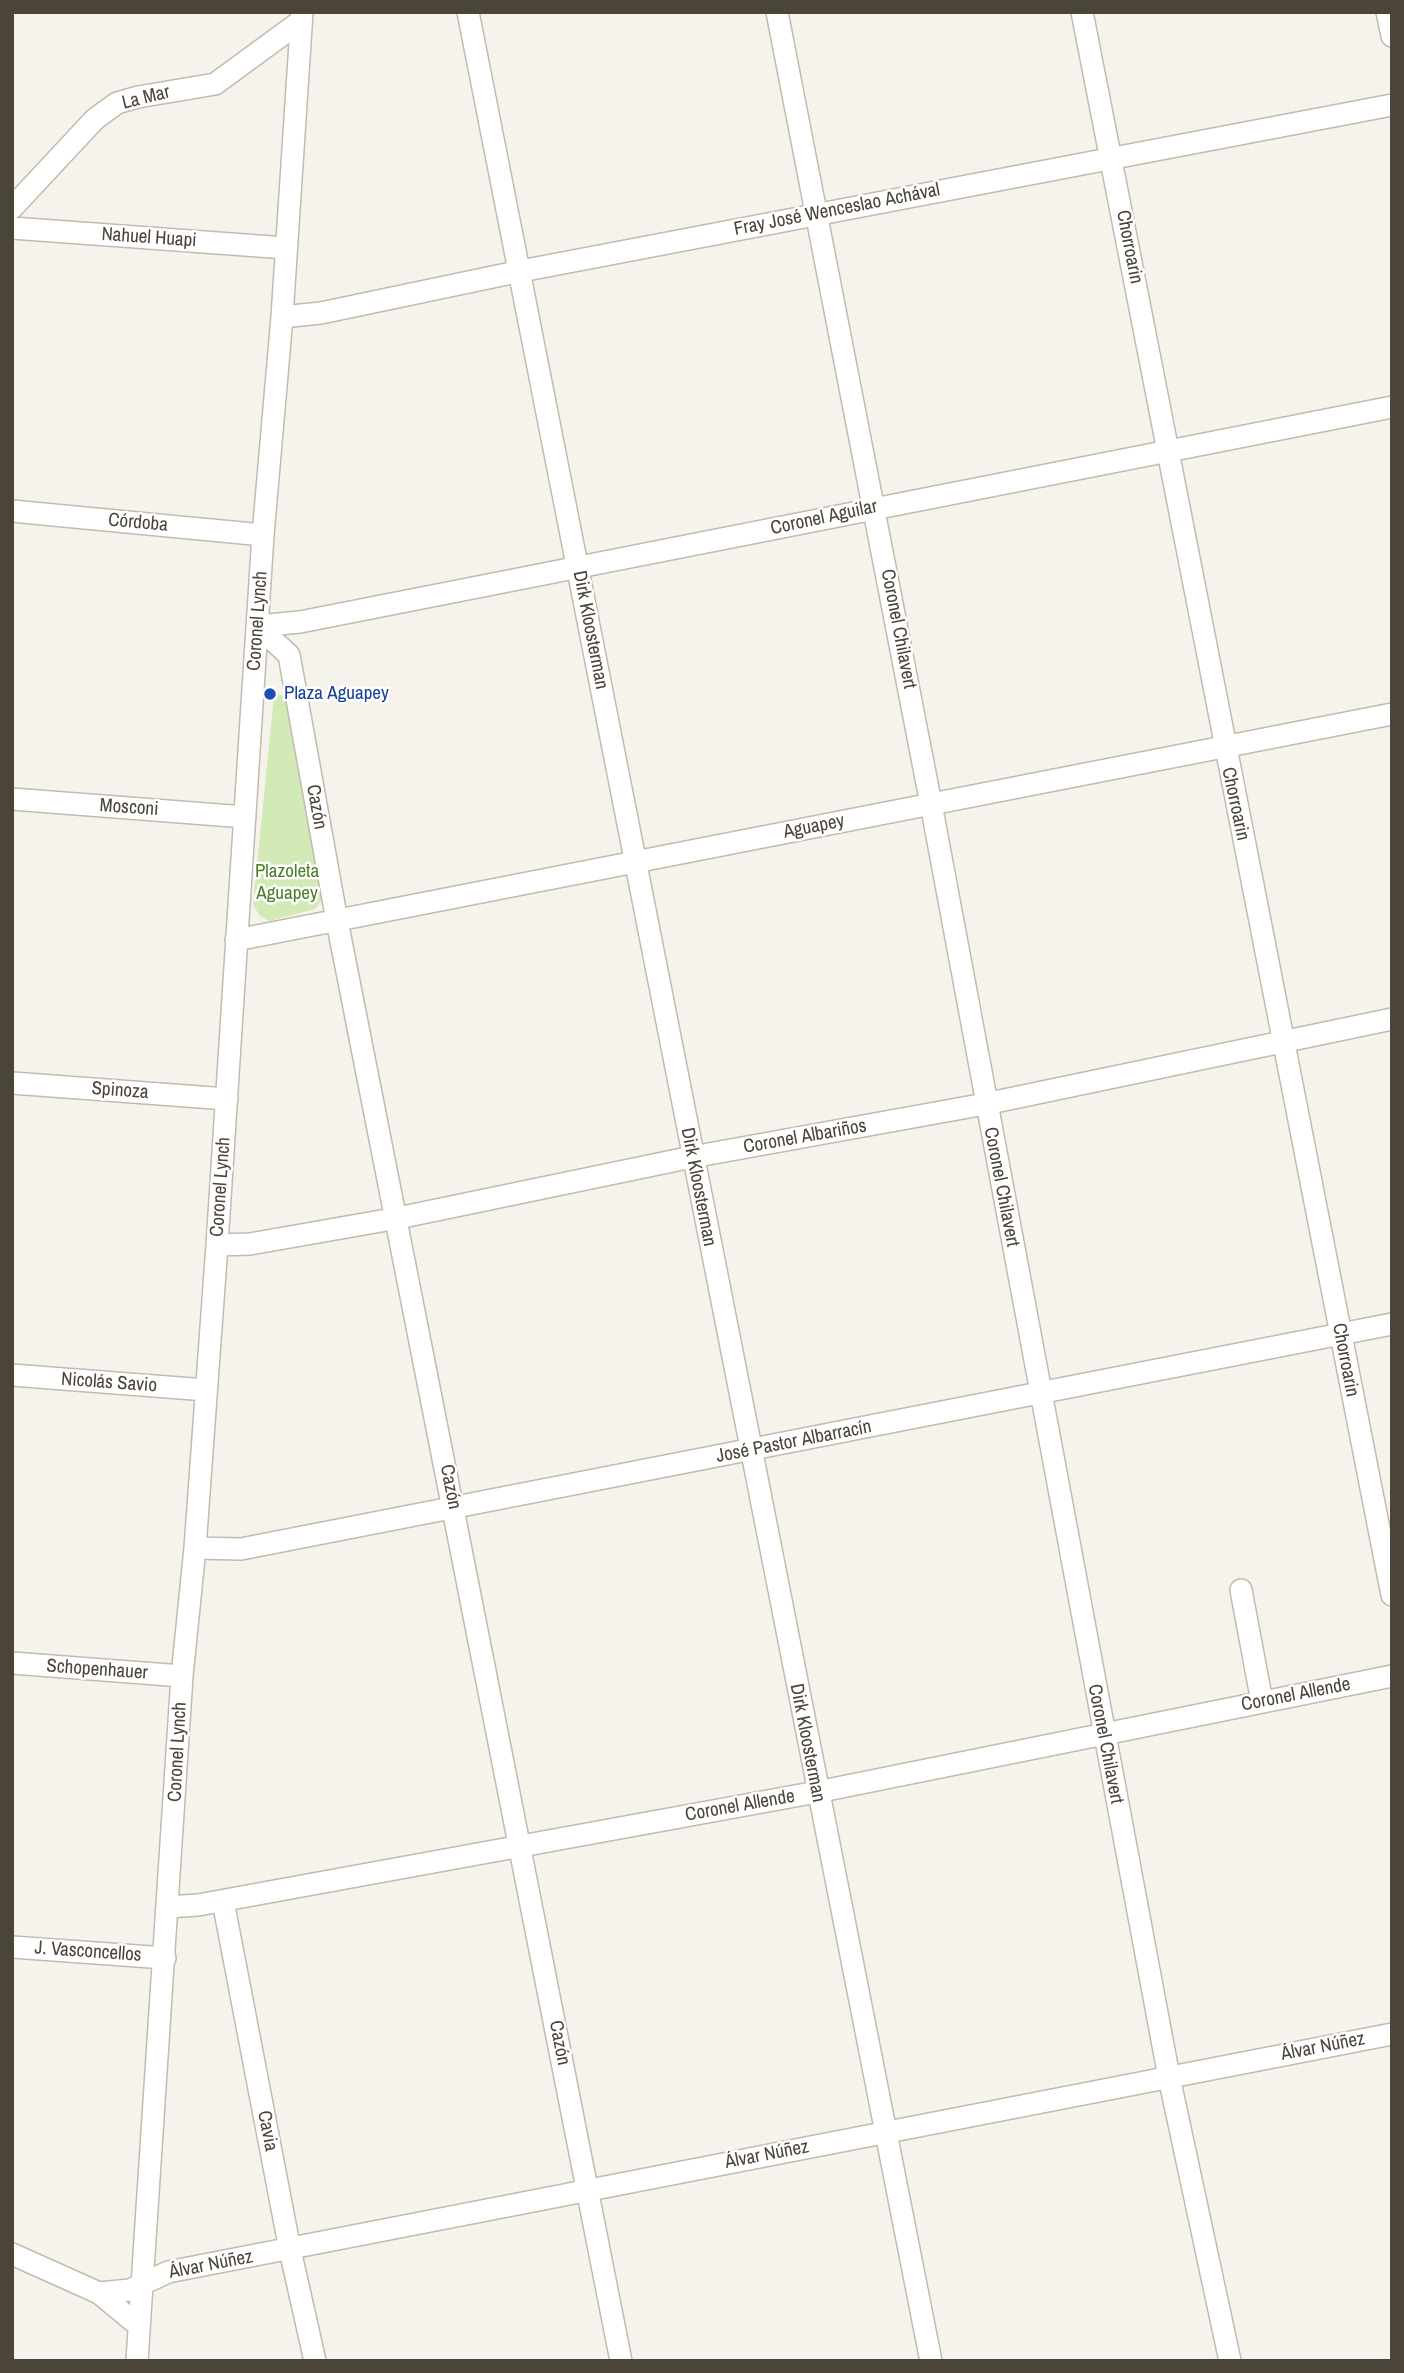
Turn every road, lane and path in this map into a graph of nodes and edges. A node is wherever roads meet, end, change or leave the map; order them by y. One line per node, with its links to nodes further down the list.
1 (468, 12): 13 (street, Dirk Kloosterman)
2 (777, 12): 10 (street, Coronel Chilavert)
3 (1082, 12): 8 (street, Chorroarin)
4 (1387, 12): 6 (street)
5 (301, 17): 9 (street, La Mar); 12 (street, Coronel Lynch)
6 (1392, 36)
7 (1392, 105): 8 (street, Fray José Wenceslao Achával)
8 (1111, 157): 10 (street, Fray José Wenceslao Achával); 16 (street, Chorroarin)
9 (12, 208)
10 (816, 214): 13 (street, Fray José Wenceslao Achával); 17 (street, Coronel Chilavert)
11 (12, 228): 12 (street, Nahuel Huapi)
12 (286, 248): 14 (street, Coronel Lynch)
13 (521, 271): 14 (street, Fray José Wenceslao Achával); 20 (street, Dirk Kloosterman)
14 (282, 317): 19 (street, Coronel Lynch)
15 (1392, 407): 16 (street, Coronel Aguilar)
16 (1168, 453): 17 (street, Coronel Aguilar); 23 (street, Chorroarin)
17 (874, 507): 20 (street, Coronel Aguilar); 25 (street, Coronel Chilavert)
18 (12, 512): 19 (street, Córdoba)
19 (263, 535): 21 (street, Coronel Lynch)
20 (578, 569): 21 (street, Coronel Aguilar); 27 (street, Dirk Kloosterman)
21 (257, 626): 26 (street, Coronel Lynch); 28 (street, Cazón)
22 (1392, 714): 23 (street, Aguapey)
23 (1224, 749): 25 (street, Aguapey); 31 (street, Chorroarin)
24 (12, 799): 26 (street, Mosconi)
25 (931, 804): 27 (street, Aguapey); 34 (street, Coronel Chilavert)
26 (245, 817): 29 (street, Coronel Lynch)
27 (637, 862): 28 (street, Aguapey); 35 (street, Dirk Kloosterman)
28 (337, 921): 29 (street, Aguapey); 36 (street, Cazón)
29 (236, 940): 33 (street, Coronel Lynch)
30 (1392, 1019): 31 (street, Coronel Albariños)
31 (1284, 1041): 34 (street, Coronel Albariños); 39 (street, Chorroarin)
32 (12, 1083): 33 (street, Spinoza)
33 (227, 1099): 37 (street, Coronel Lynch)
34 (985, 1104): 35 (street, Coronel Albariños); 42 (street, Coronel Chilavert)
35 (692, 1157): 36 (street, Coronel Albariños); 43 (street, Dirk Kloosterman)
36 (398, 1218): 37 (street, Coronel Albariños); 44 (street, Cazón)
37 (217, 1245): 41 (street, Coronel Lynch)
38 (1392, 1324): 39 (street, José Pastor Albarracín)
39 (1340, 1334): 42 (street, José Pastor Albarracín); 47 (street, Chorroarin)
40 (12, 1375): 41 (street, Nicolás Savio)
41 (206, 1390): 45 (street, Coronel Lynch)
42 (1041, 1394): 43 (street, José Pastor Albarracín); 52 (street, Coronel Chilavert)
43 (751, 1450): 44 (street, José Pastor Albarracín); 53 (street, Dirk Kloosterman)
44 (454, 1508): 45 (street, José Pastor Albarracín); 54 (street, Cazón)
45 (195, 1548): 49 (street, Coronel Lynch)
46 (1241, 1590): 51 (street)
47 (1392, 1595)
48 (12, 1663): 49 (street, Schopenhauer)
49 (182, 1676): 56 (street, Coronel Lynch)
50 (1392, 1676): 51 (street, Coronel Allende)
51 (1262, 1702): 52 (street, Coronel Allende)
52 (1103, 1733): 53 (street, Coronel Allende); 60 (street, Coronel Chilavert)
53 (817, 1792): 54 (street, Coronel Allende); 61 (street, Dirk Kloosterman)
54 (519, 1846): 55 (street, Coronel Allende); 62 (street, Cazón)
55 (223, 1900): 56 (street, Coronel Allende); 63 (street, Cavia)
56 (168, 1907): 58 (street, Coronel Lynch)
57 (12, 1947): 58 (street, J. Vasconcellos)
58 (164, 1958): 65 (street, Coronel Lynch)
59 (1392, 2034): 60 (street, Álvar Núñez)
60 (1169, 2077): 61 (street, Álvar Núñez); 72 (street, Coronel Chilavert)
61 (886, 2133): 62 (street, Álvar Núñez); 71 (street, Dirk Kloosterman)
62 (588, 2189): 63 (street, Álvar Núñez); 70 (street, Cazón)
63 (290, 2250): 65 (street, Álvar Núñez); 69 (street, Cavia)
64 (12, 2254): 66 (street)
65 (144, 2282): 66 (street, Álvar Núñez); 67 (street, Coronel Lynch)
66 (99, 2293): 67 (street)
67 (139, 2326): 68 (street, Coronel Lynch)
68 (136, 2361)
69 (315, 2361)
70 (621, 2361)
71 (931, 2361)
72 (1230, 2361)

